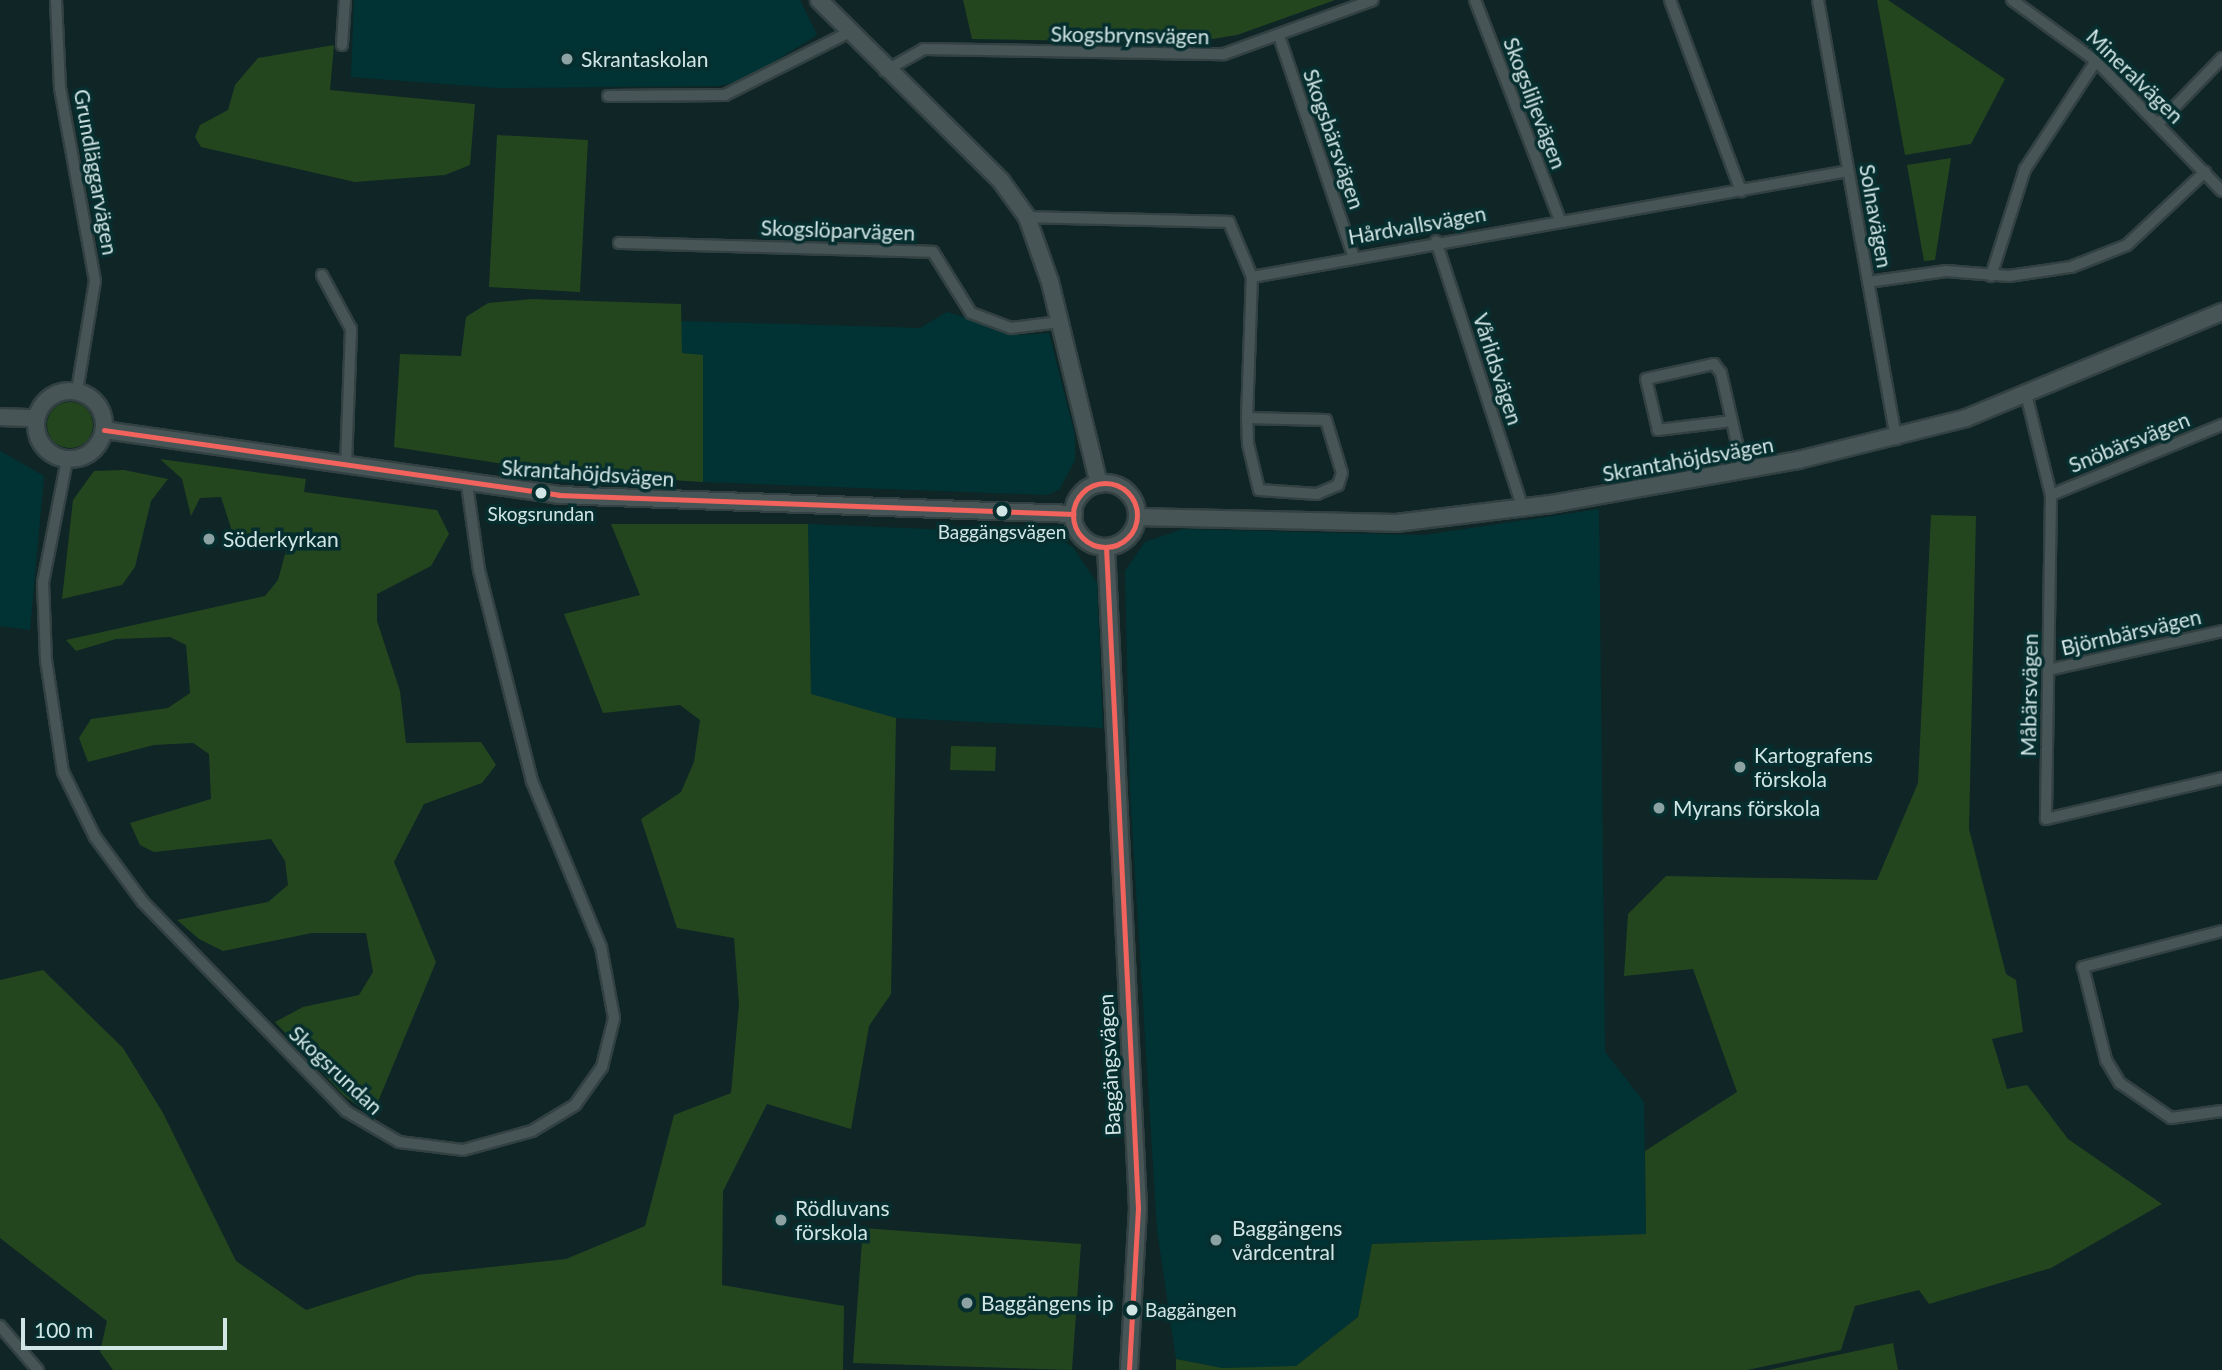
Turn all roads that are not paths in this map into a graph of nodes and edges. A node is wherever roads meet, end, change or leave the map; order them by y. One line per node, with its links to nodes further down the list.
1 (57, 0): 32 (street, Grundläggarvägen)
2 (345, 0): 11 (street)
3 (819, 0): 9 (street)
4 (1373, 0): 10 (street, Skogsbrynsvägen)
5 (1475, 0): 22 (street, Skogsliljevägen)
6 (1670, 0): 19 (street)
7 (1818, 0): 17 (street, Solnavägen)
8 (2012, 0): 13 (street, Mineralvägen)
9 (848, 33): 14 (street); 15 (street)
10 (1279, 36): 14 (street, Skogsbrynsvägen); 25 (street, Skogsbärsvägen)
11 (342, 45)
12 (2222, 58): 16 (street)
13 (2096, 61): 16 (street, Mineralvägen); 27 (street)
14 (884, 71): 21 (street)
15 (608, 96)
16 (2159, 123): 18 (street, Mineralvägen)
17 (1848, 171): 19 (street, Hårdvallsvägen); 29 (street, Solnavägen)
18 (2205, 172): 20 (street, Mineralvägen); 27 (street)
19 (1741, 191): 22 (street, Hårdvallsvägen)
20 (2222, 191)
21 (1027, 218): 28 (street); 31 (street)
22 (1560, 220): 23 (street, Hårdvallsvägen)
23 (1436, 241): 25 (street, Hårdvallsvägen); 47 (street, Vårlidsvägen)
24 (619, 243): 31 (street, Skogslöparvägen)
25 (1353, 255): 28 (street, Hårdvallsvägen)
26 (322, 275): 42 (street)
27 (1991, 276): 29 (street)
28 (1252, 277): 36 (street)
29 (1868, 282): 40 (street, Solnavägen)
30 (2222, 312): 33 (street, Skrantahöjdsvägen)
31 (1060, 322): 44 (street)
32 (77, 391): 35 (street); 39 (street)
33 (2026, 394): 40 (street, Skrantahöjdsvägen); 46 (street, Måbärsvägen)
34 (0, 417): 35 (street)
35 (36, 418): 41 (street)
36 (1247, 418): 36 (street)
37 (1732, 421): 37 (street); 43 (street)
38 (2222, 425): 46 (street, Snöbärsvägen)
39 (104, 430): 41 (street); 42 (street, Skrantahöjdsvägen)
40 (1896, 439): 43 (street, Skrantahöjdsvägen)
41 (68, 460): 45 (street, Skogsrundan)
42 (346, 465): 45 (street, Skrantahöjdsvägen)
43 (1742, 470): 47 (street, Skrantahöjdsvägen)
44 (1099, 484): 48 (street); 49 (street)
45 (467, 485): 48 (street, Skrantahöjdsvägen)
46 (2051, 495): 52 (street, Måbärsvägen)
47 (1523, 508): 49 (street, Skrantahöjdsvägen)
48 (1074, 514): 50 (street)
49 (1137, 517): 50 (street)
50 (1106, 547): 58 (street, Baggängsvägen)
51 (2222, 631): 52 (street, Björnbärsvägen)
52 (2048, 670): 53 (street, Måbärsvägen)
53 (2222, 778)
54 (2222, 931): 55 (street)
55 (2222, 1111)
56 (0, 1326): 57 (street)
57 (38, 1370)
58 (1129, 1370)

